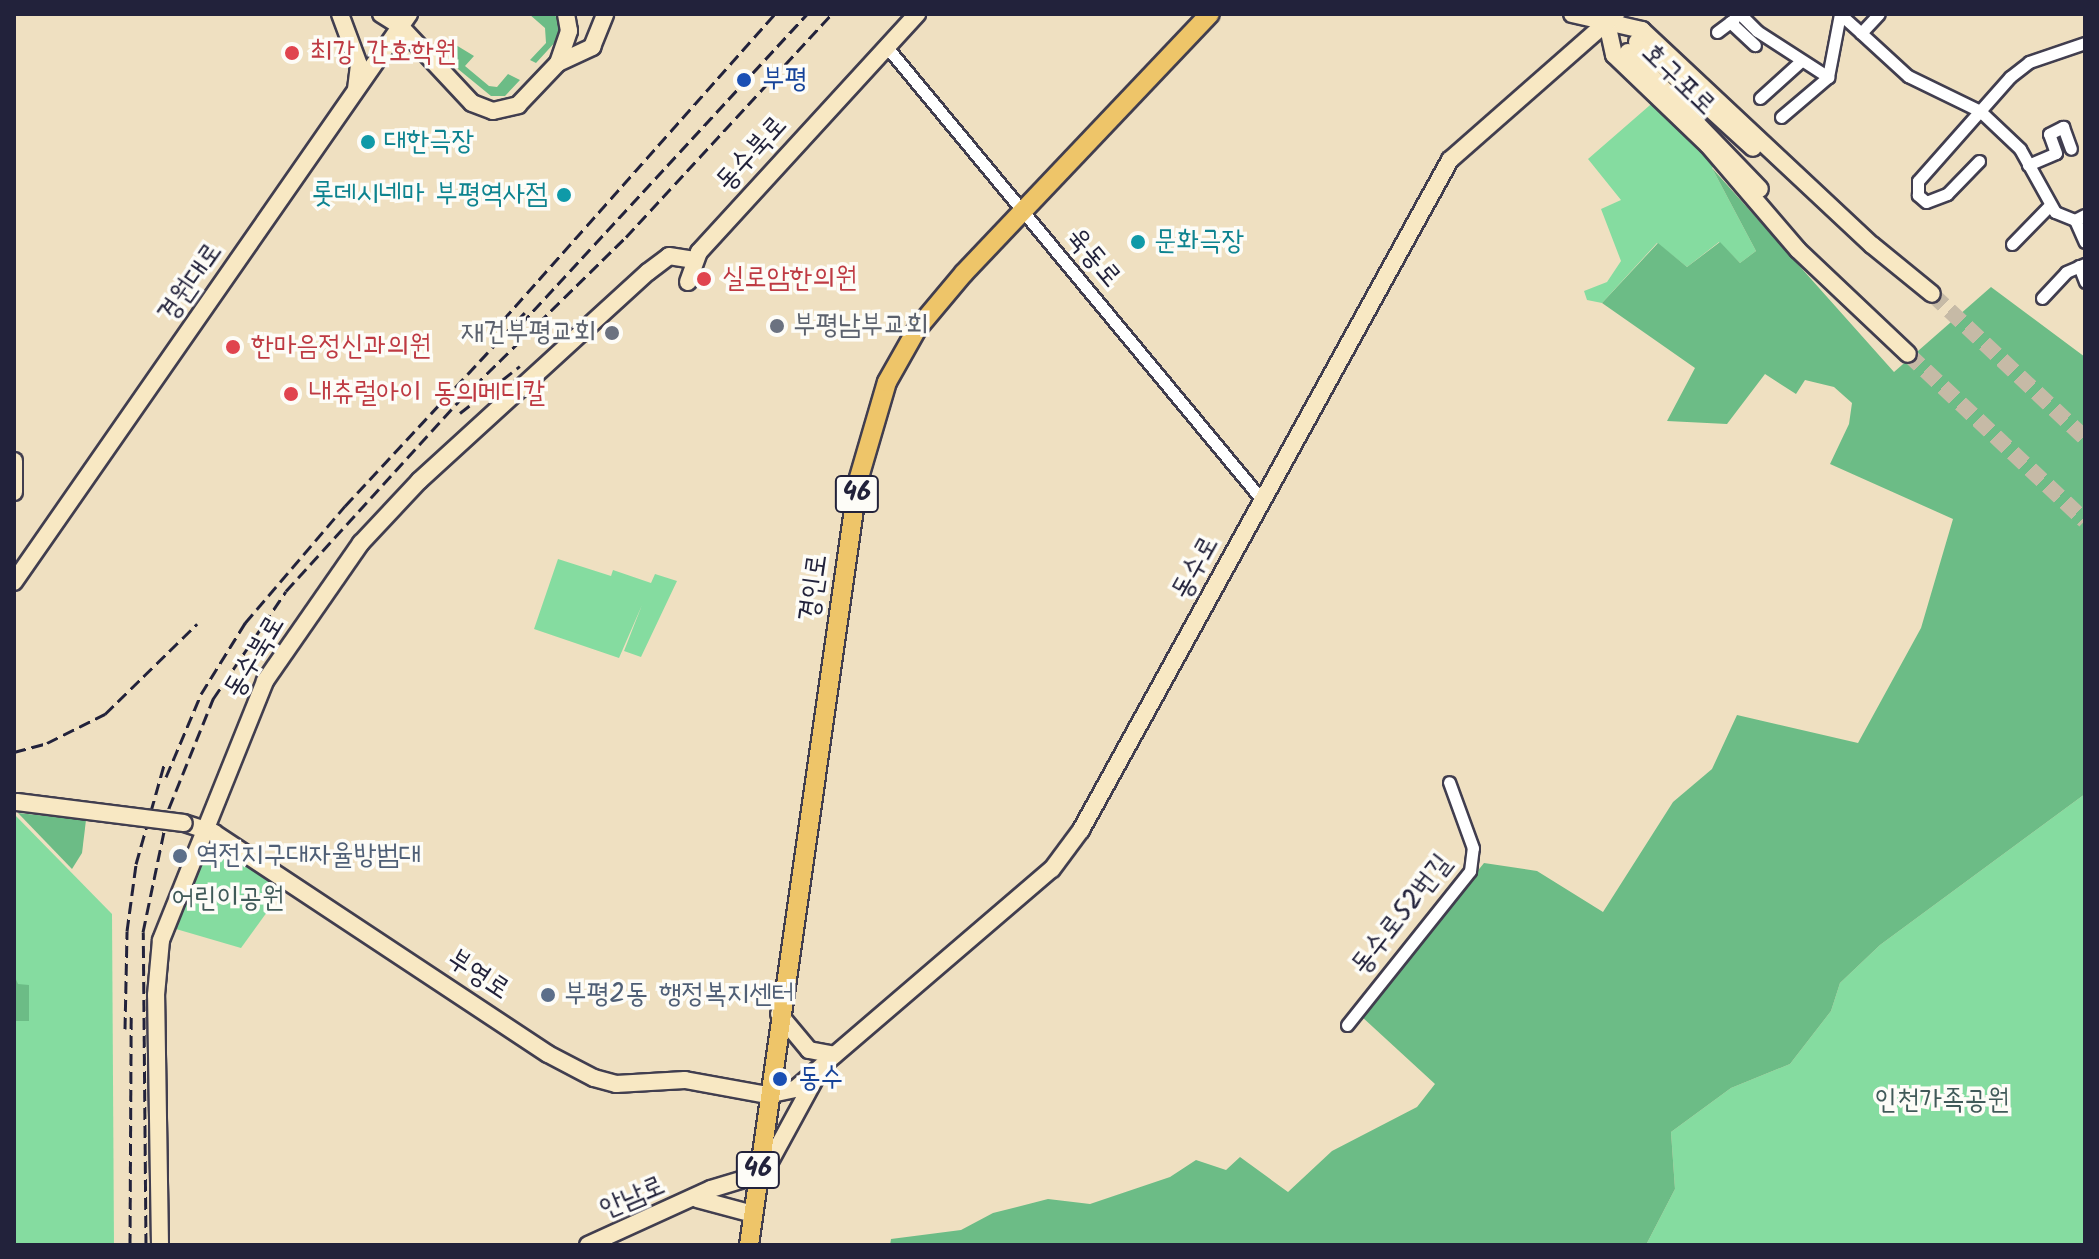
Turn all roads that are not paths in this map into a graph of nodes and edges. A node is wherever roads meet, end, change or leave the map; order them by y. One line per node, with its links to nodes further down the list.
1 (340, 14): 21 (street)
2 (381, 14): 11 (street)
3 (566, 14): 19 (street)
4 (605, 14): 19 (street)
5 (917, 14): 17 (street, 동수북로)
6 (1210, 14): 29 (main road, 경인로 / 46)
7 (1572, 14): 10 (street)
8 (1740, 14): 12 (street); 18 (street)
9 (1879, 14): 14 (street)
10 (1609, 17): 33 (street, 호구포로); 40 (street, 호구포로); 46 (street, 동수로)
11 (404, 20): 19 (street); 21 (street, 경원대로)
12 (1730, 22): 13 (street); 16 (street)
13 (1717, 32)
14 (1861, 33): 20 (street); 23 (street)
15 (2085, 43): 23 (street)
16 (1755, 45)
17 (886, 46): 29 (street, 육동로); 34 (street, 동수북로)
18 (1801, 61): 20 (street); 22 (street)
19 (558, 63)
20 (1828, 77): 24 (street)
21 (355, 92): 47 (street, 경원대로)
22 (1760, 98)
23 (1980, 111): 26 (street); 27 (street)
24 (1781, 117)
25 (2071, 149): 27 (street)
26 (1979, 161)
27 (2028, 165): 28 (street)
28 (2050, 205): 30 (street); 32 (street)
29 (1023, 211): 46 (street, 육동로); 51 (main road, 경인로 / 46)
30 (2080, 218): 31 (street)
31 (2085, 242)
32 (2012, 244)
33 (1872, 245): 40 (street, 호구포로); 41 (street, 호구포로)
34 (693, 260): 38 (street, 동수북로); 50 (street, 동수북로)
35 (2057, 263): 37 (street)
36 (2082, 265): 37 (street); 39 (street)
37 (2062, 276): 42 (street)
38 (688, 282)
39 (2085, 282)
40 (1836, 285): 43 (street, 호구포로)
41 (1932, 294)
42 (2042, 298)
43 (1908, 354)
44 (14, 461): 45 (street)
45 (14, 492)
46 (1263, 501): 53 (street, 동수로)
47 (15, 577)
48 (1449, 782): 52 (street, 동수로52번길)
49 (16, 802): 50 (street, 부영로, bridge)
50 (204, 829): 54 (street, 부영로); 58 (street, 동수북로)
51 (779, 1014): 53 (street); 54 (main road, 경인로 / 46)
52 (1347, 1025)
53 (831, 1058): 54 (street, 동수로); 55 (street)
54 (767, 1095): 55 (main road, 경인로 / 46)
55 (756, 1182): 56 (street, 안남로); 57 (main road, 경인로 / 46)
56 (697, 1199): 57 (street, 안남로); 59 (street, 안남로)
57 (753, 1214): 60 (main road, 경인로 / 46)
58 (160, 1245)
59 (588, 1245)
60 (749, 1245)

